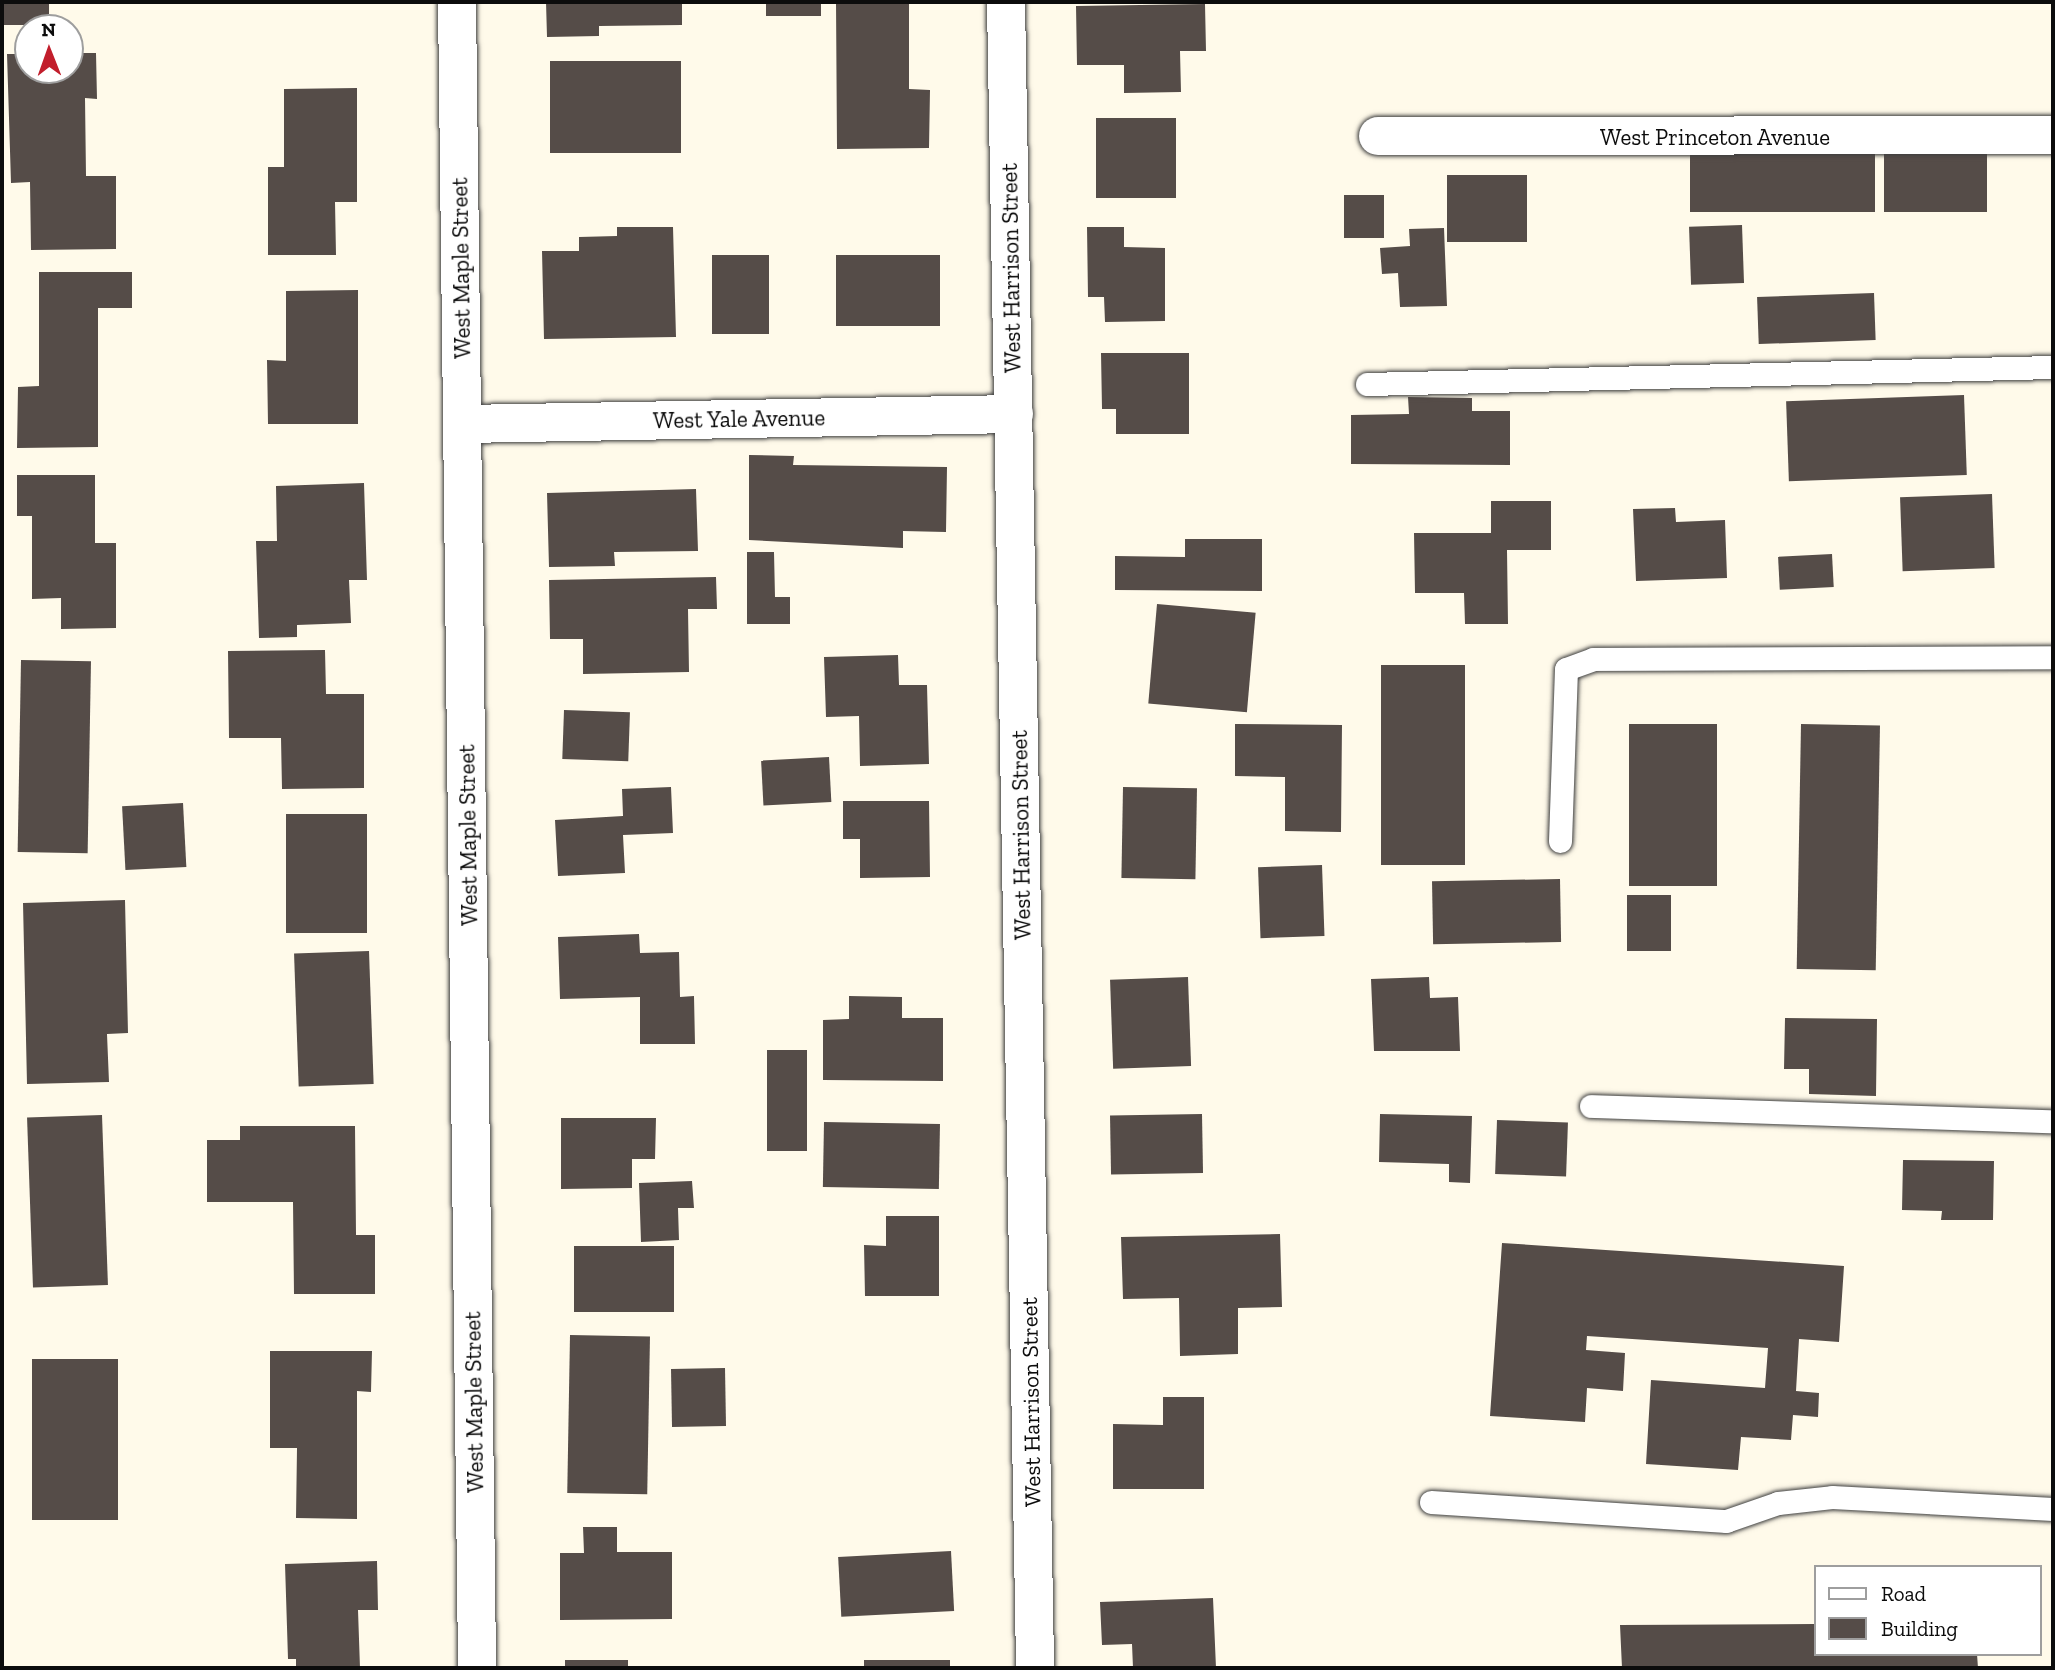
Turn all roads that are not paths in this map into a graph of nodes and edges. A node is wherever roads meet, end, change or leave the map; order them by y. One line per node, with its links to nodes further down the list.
1 (457, 2): 8 (street, West Maple Street)
2 (1006, 2): 7 (street, West Harrison Street)
3 (2053, 135): 4 (street, West Princeton Avenue)
4 (1378, 136)
5 (2053, 368): 6 (lane)
6 (1367, 384)
7 (1014, 414): 8 (street, West Yale Avenue); 16 (street, West Harrison Street)
8 (464, 424): 15 (street, West Maple Street)
9 (2053, 657): 10 (lane)
10 (1560, 841)
11 (1591, 1106): 12 (lane)
12 (2053, 1121)
13 (1431, 1502): 14 (lane)
14 (2053, 1509)
15 (477, 1668)
16 (1035, 1668)

